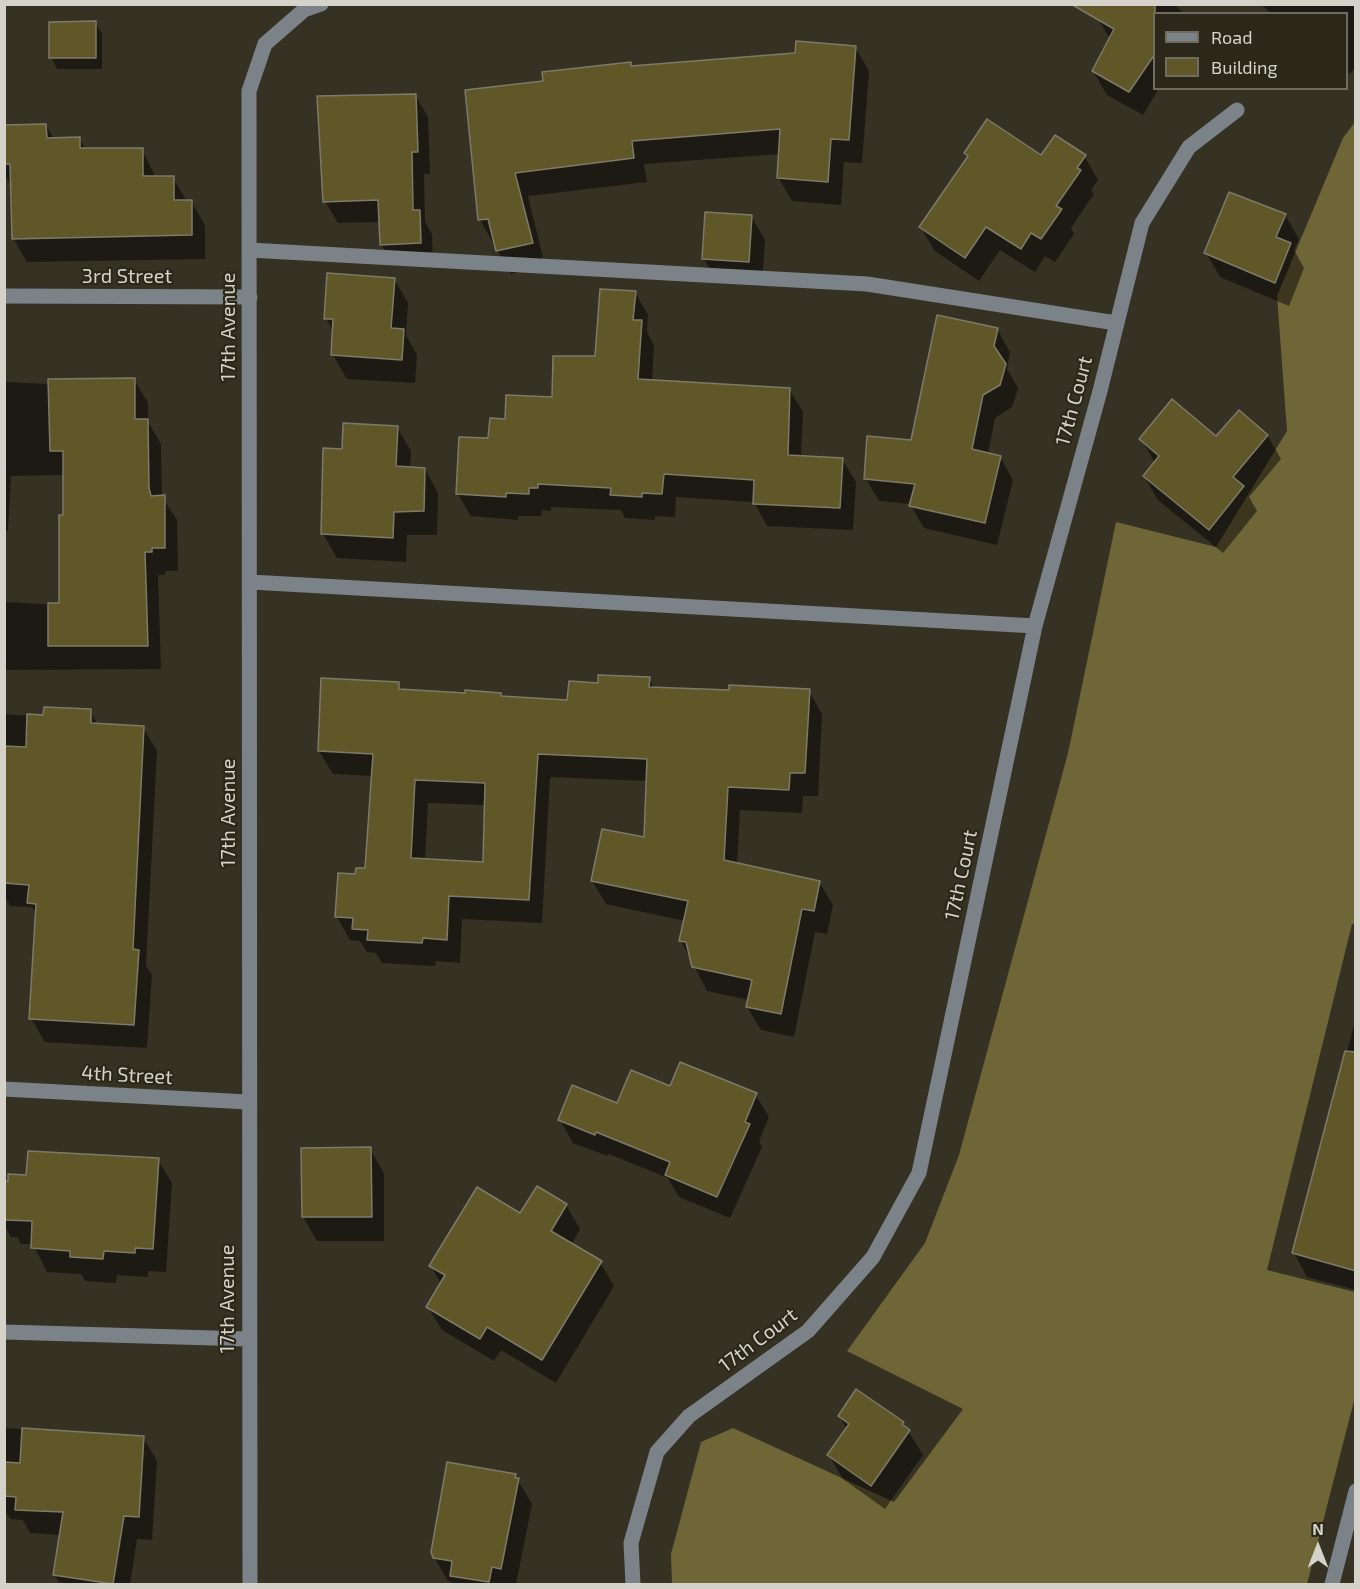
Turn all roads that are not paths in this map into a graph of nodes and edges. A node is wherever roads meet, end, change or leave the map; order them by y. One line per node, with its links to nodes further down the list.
1 (321, 4): 3 (street, 17th Avenue)
2 (1237, 110): 6 (street, 17th Court)
3 (249, 250): 5 (street, 17th Avenue); 6 (street)
4 (4, 296): 5 (street, 3rd Street)
5 (250, 297): 7 (street, 17th Avenue)
6 (1116, 323): 8 (street, 17th Court)
7 (250, 582): 8 (street); 10 (street, 17th Avenue)
8 (1035, 626): 15 (street, 17th Court)
9 (4, 1089): 10 (street, 4th Street)
10 (248, 1102): 12 (street, 17th Avenue)
11 (4, 1332): 12 (street)
12 (248, 1339): 14 (street, 17th Avenue)
13 (1356, 1491): 16 (street)
14 (250, 1584)
15 (633, 1584)
16 (1332, 1584)

